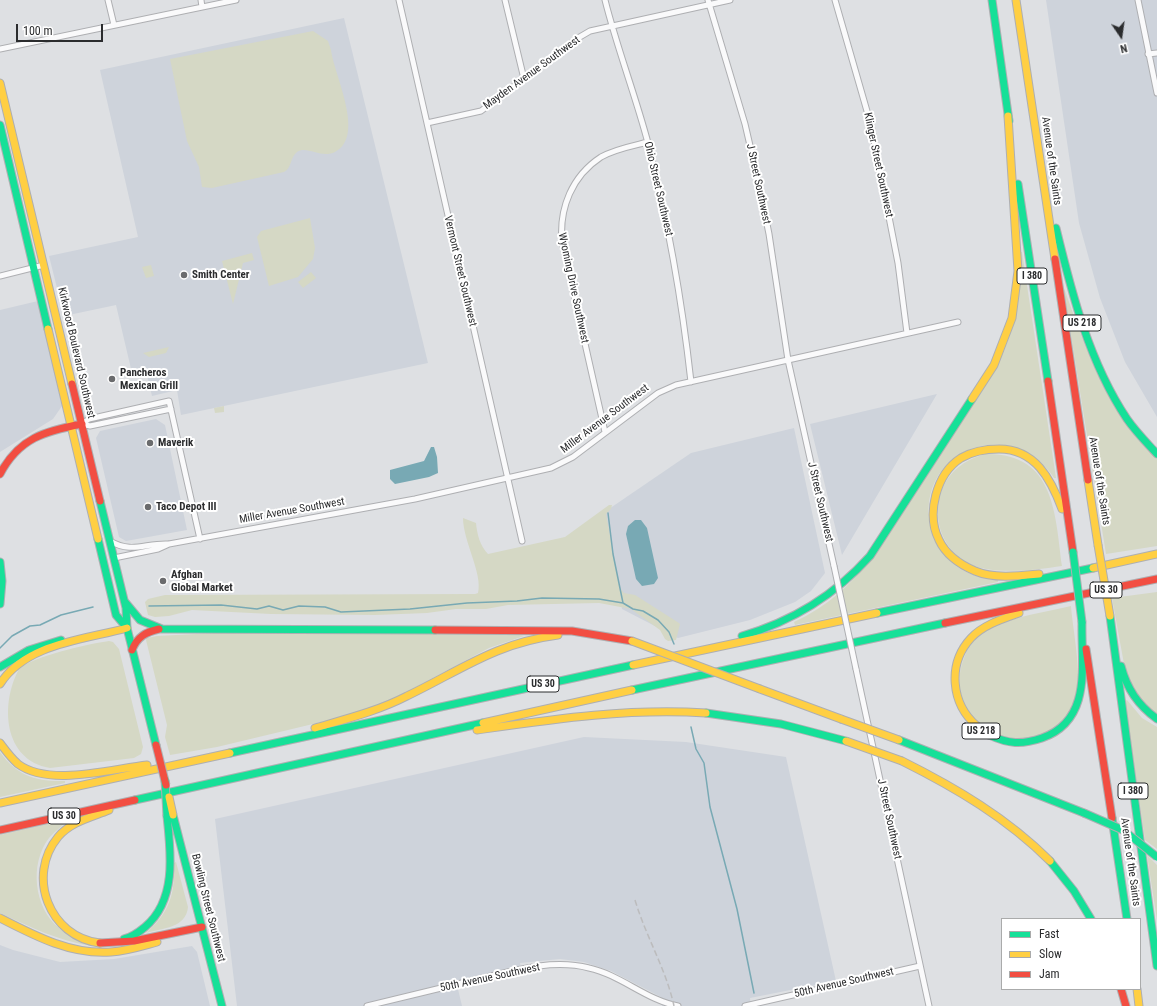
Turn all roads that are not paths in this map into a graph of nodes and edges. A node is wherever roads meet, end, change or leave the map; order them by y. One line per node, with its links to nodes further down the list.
1 (108, 0): 14 (street)
2 (201, 0): 13 (street)
3 (236, 0): 13 (street)
4 (399, 0): 23 (street, Vermont Street Southwest)
5 (504, 0): 19 (street)
6 (605, 0): 15 (street, Ohio Street Southwest)
7 (730, 0): 12 (street, Mayden Avenue Southwest)
8 (835, 0): 31 (street, Klinger Street Southwest)
9 (992, 0): 22 (main road, Avenue of the Saints / I 380)
10 (1016, 0): 26 (main road, Avenue of the Saints / I 380)
11 (1138, 0): 18 (street)
12 (708, 2): 15 (street, Mayden Avenue Southwest); 32 (street, J Street Southwest)
13 (202, 7): 14 (street)
14 (114, 25): 16 (street)
15 (612, 26): 19 (street, Mayden Avenue Southwest); 25 (street, Ohio Street Southwest)
16 (0, 49)
17 (1157, 52): 18 (street)
18 (1148, 54): 21 (street)
19 (524, 79): 23 (street, Mayden Avenue Southwest)
20 (0, 83): 27 (main road, Kirkwood Boulevard Southwest)
21 (1157, 93)
22 (1008, 116): 42 (main road, Avenue of the Saints / I 380); 63 (main road)
23 (426, 123): 40 (street, Vermont Street Southwest)
24 (0, 125): 28 (main road, Kirkwood Boulevard Southwest)
25 (648, 142): 33 (street, Ohio Street Southwest); 37 (street, Wyoming Drive Southwest)
26 (1043, 176): 38 (main road, US 218); 57 (main road, Avenue of the Saints / I 380, bridge)
27 (44, 265): 28 (street); 35 (main road, Kirkwood Boulevard Southwest)
28 (35, 268): 29 (street); 36 (main road, Kirkwood Boulevard Southwest)
29 (0, 276)
30 (958, 322): 31 (street, Miller Avenue Southwest)
31 (907, 333): 32 (street, Miller Avenue Southwest)
32 (788, 360): 33 (street, Miller Avenue Southwest); 81 (street, J Street Southwest, bridge)
33 (691, 382): 37 (street, Miller Avenue Southwest)
34 (171, 409): 35 (street); 35 (street); 43 (street)
35 (82, 424): 36 (main road); 44 (main road, Kirkwood Boulevard Southwest)
36 (70, 426): 39 (main road); 41 (main road, Kirkwood Boulevard Southwest)
37 (605, 432): 40 (street, Miller Avenue Southwest)
38 (1157, 454)
39 (0, 474)
40 (508, 478): 43 (street, Miller Avenue Southwest); 45 (street, Vermont Street Southwest)
41 (97, 535): 48 (main road); 59 (main road, Kirkwood Boulevard Southwest)
42 (1070, 536): 50 (main road); 58 (main road, Avenue of the Saints / I 380, bridge)
43 (200, 539): 46 (street, Miller Avenue Southwest)
44 (110, 541): 46 (street, Miller Avenue Southwest); 48 (main road, Kirkwood Boulevard Southwest)
45 (522, 541)
46 (169, 544): 48 (street, Miller Avenue Southwest)
47 (1157, 554): 50 (main road, US 30)
48 (114, 558): 55 (main road, Kirkwood Boulevard Southwest)
49 (0, 562): 56 (main road)
50 (1086, 568): 63 (main road, US 30)
51 (1157, 579): 53 (main road, US 30)
52 (1157, 584): 53 (main road)
53 (1119, 587): 54 (main road, US 30)
54 (1054, 600): 58 (main road, US 218); 67 (main road, US 30)
55 (125, 602): 59 (main road, Kirkwood Boulevard Southwest); 60 (main road)
56 (0, 604)
57 (1110, 616): 66 (main road); 82 (main road, Avenue of the Saints / I 380)
58 (1082, 622): 78 (main road, Avenue of the Saints / I 380)
59 (127, 628): 62 (main road, Kirkwood Boulevard Southwest); 64 (main road); 65 (main road)
60 (162, 629): 61 (main road); 62 (main road)
61 (585, 633): 69 (main road); 75 (main road, bridge)
62 (132, 650): 73 (main road, Kirkwood Boulevard Southwest, bridge)
63 (641, 663): 69 (main road, US 30)
64 (0, 667)
65 (0, 684)
66 (1157, 720)
67 (422, 736): 71 (main road, US 30); 77 (main road, bridge)
68 (0, 743): 70 (main road)
69 (261, 745): 70 (main road, US 30)
70 (222, 754): 72 (main road, US 30)
71 (128, 802): 74 (main road, US 30); 80 (main road)
72 (0, 803)
73 (170, 815): 79 (main road, Bowling Street Southwest); 80 (main road)
74 (0, 830)
75 (1157, 857)
76 (0, 918): 79 (main road)
77 (1090, 918)
78 (1127, 918)
79 (202, 927): 80 (main road); 85 (main road, Bowling Street Southwest)
80 (105, 942)
81 (920, 966): 88 (street, 50th Avenue Southwest); 89 (street, J Street Southwest)
82 (1157, 966)
83 (1121, 990): 90 (main road)
84 (1137, 990): 91 (main road)
85 (222, 1006)
86 (367, 1006): 87 (street, 50th Avenue Southwest)
87 (678, 1006)
88 (745, 1006)
89 (929, 1006)
90 (1126, 1006)
91 (1139, 1006)

